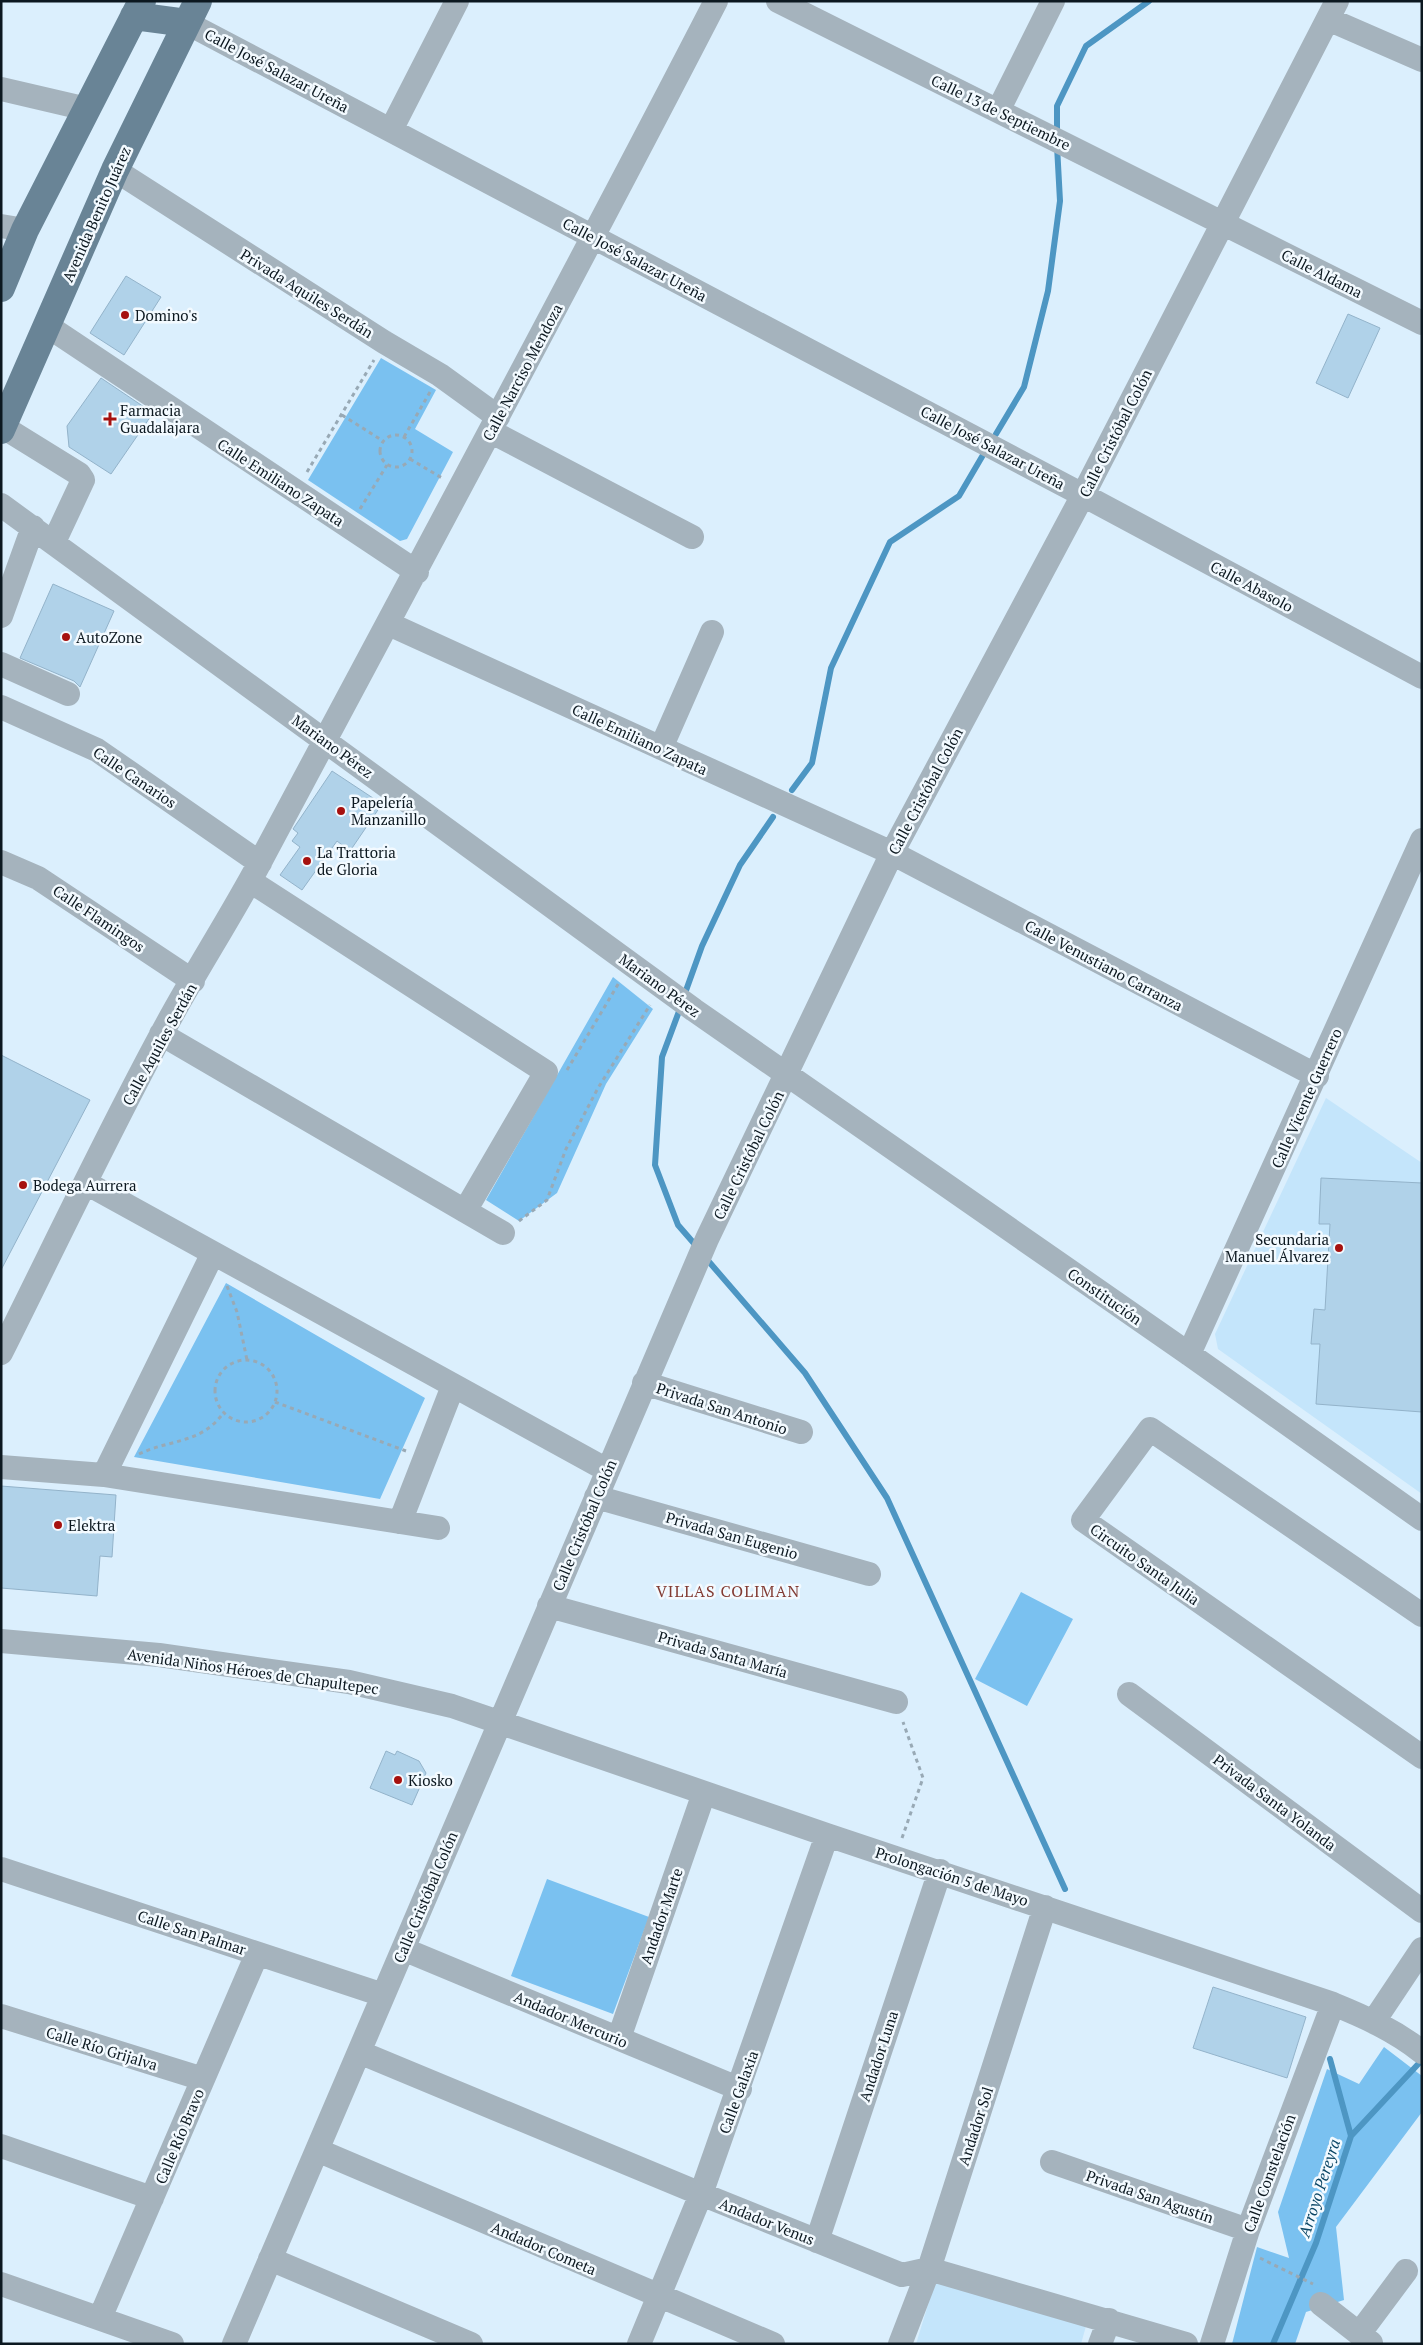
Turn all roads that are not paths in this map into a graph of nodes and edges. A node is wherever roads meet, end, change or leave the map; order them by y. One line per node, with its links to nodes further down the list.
1 (457, 1): 12 (street)
2 (716, 1): 16 (street, Calle Narciso Mendoza)
3 (778, 1): 11 (street, Calle 13 de Septiembre)
4 (1053, 1): 11 (street)
5 (138, 9): 7 (main road); 10 (main road)
6 (1332, 10): 8 (street); 14 (street, Calle Cristóbal Colón)
7 (192, 12): 12 (street, Calle José Salazar Ureña); 13 (main road, Avenida Benito Juárez)
8 (1422, 60)
9 (1, 89): 10 (street)
10 (87, 109): 15 (main road)
11 (998, 111): 14 (street, Calle 13 de Septiembre)
12 (391, 130): 16 (street, Calle José Salazar Ureña)
13 (115, 170): 19 (main road, Avenida Benito Juárez); 20 (street, Privada Aquiles Serdán)
14 (1223, 222): 18 (street, Calle Aldama); 22 (street, Calle Cristóbal Colón)
15 (13, 228): 17 (main road)
16 (594, 237): 20 (street, Calle Narciso Mendoza); 22 (street, Calle José Salazar Ureña)
17 (1, 288)
18 (1422, 323)
19 (46, 325): 21 (main road, Avenida Benito Juárez); 27 (street, Calle Emiliano Zapata)
20 (494, 424): 25 (street, Privada Aquiles Serdán); 27 (street, Calle Narciso Mendoza)
21 (2, 428): 26 (street)
22 (1083, 494): 32 (street, Calle Abasolo); 38 (street, Calle Cristóbal Colón)
23 (1, 505): 24 (street, Mariano Pérez)
24 (33, 527): 26 (street, Mariano Pérez); 28 (street)
25 (692, 538)
26 (54, 542): 35 (street, Mariano Pérez)
27 (417, 572): 29 (street, Calle Narciso Mendoza)
28 (1, 616)
29 (389, 624): 35 (street, Calle Narciso Mendoza); 36 (street, Calle Emiliano Zapata)
30 (712, 632): 36 (street)
31 (1, 664): 33 (street)
32 (1422, 676)
33 (68, 694)
34 (1, 707): 40 (street, Calle Canarios)
35 (324, 739): 40 (street, Calle Aquiles Serdán); 43 (street, Mariano Pérez)
36 (660, 748): 38 (street, Calle Emiliano Zapata)
37 (1422, 840): 44 (street, Calle Vicente Guerrero)
38 (892, 853): 43 (street, Calle Cristóbal Colón); 44 (street, Calle Venustiano Carranza)
39 (1, 862): 41 (street, Calle Flamingos)
40 (255, 872): 41 (street, Calle Aquiles Serdán); 46 (street, Calle Canarios)
41 (193, 981): 42 (street, Calle Aquiles Serdán)
42 (161, 1034): 45 (street, Calle Aquiles Serdán); 46 (street)
43 (788, 1074): 50 (street, Constitución); 51 (street, Calle Cristóbal Colón)
44 (1316, 1076): 50 (street, Calle Vicente Guerrero)
45 (86, 1183): 48 (street); 49 (street, Calle Aquiles Serdán)
46 (465, 1211): 47 (street)
47 (502, 1233)
48 (213, 1253): 52 (street); 56 (street)
49 (1, 1353)
50 (1189, 1354): 58 (street, Constitución)
51 (644, 1383): 53 (street, Privada San Antonio); 55 (street, Calle Cristóbal Colón)
52 (453, 1386): 55 (street); 59 (street)
53 (800, 1432)
54 (1, 1467): 56 (street)
55 (607, 1470): 57 (street, Calle Cristóbal Colón)
56 (104, 1475): 59 (street)
57 (596, 1497): 61 (street, Privada San Eugenio); 62 (street, Calle Cristóbal Colón)
58 (1422, 1520)
59 (400, 1522): 60 (street)
60 (438, 1528)
61 (869, 1574)
62 (549, 1606): 66 (street, Privada Santa María); 67 (street, Calle Cristóbal Colón)
63 (1422, 1615): 68 (street, Circuito Santa Julia)
64 (1, 1641): 67 (street, Avenida Niños Héroes de Chapultepec)
65 (1129, 1694): 74 (street, Privada Santa Yolanda)
66 (896, 1702)
67 (500, 1722): 69 (street, Prolongación 5 de Mayo); 75 (street, Calle Cristóbal Colón)
68 (1422, 1757)
69 (704, 1793): 70 (street, Prolongación 5 de Mayo); 82 (street, Andador Marte)
70 (827, 1835): 72 (street, Prolongación 5 de Mayo); 86 (street, Calle Galaxia)
71 (1, 1869): 77 (street, Calle San Palmar)
72 (940, 1871): 73 (street, Prolongación 5 de Mayo); 93 (street, Andador Luna)
73 (1045, 1907): 79 (street, Prolongación 5 de Mayo); 95 (street, Andador Sol)
74 (1422, 1911)
75 (403, 1948): 78 (street, Calle Cristóbal Colón); 82 (street, Andador Mercurio)
76 (1422, 1949): 81 (street)
77 (257, 1954): 78 (street, Calle San Palmar); 85 (street, Calle Río Bravo)
78 (383, 1995): 83 (street, Calle Cristóbal Colón)
79 (1333, 2004): 81 (street, Prolongación 5 de Mayo); 92 (street, Calle Constelación)
80 (1, 2016): 85 (street, Calle Río Grijalva)
81 (1374, 2021): 84 (street, Prolongación 5 de Mayo)
82 (618, 2038): 86 (street, Andador Mercurio)
83 (359, 2052): 88 (street, Calle Cristóbal Colón); 90 (street, Andador Venus)
84 (1422, 2052)
85 (203, 2079): 91 (street, Calle Río Bravo)
86 (740, 2089): 90 (street, Calle Galaxia)
87 (1, 2146): 91 (street)
88 (317, 2150): 94 (street, Calle Cristóbal Colón); 99 (street, Andador Cometa)
89 (1052, 2162): 92 (street, Privada San Agustín)
90 (701, 2194): 93 (street, Andador Venus); 99 (street, Calle Galaxia)
91 (152, 2198): 100 (street, Calle Río Bravo)
92 (1248, 2230): 111 (street, Calle Constelación)
93 (817, 2241): 95 (street, Andador Venus)
94 (270, 2259): 104 (street, Calle Cristóbal Colón); 105 (street)
95 (929, 2269): 101 (street, Andador Venus); 108 (street, Andador Sol)
96 (1406, 2271): 102 (street)
97 (1, 2284): 100 (street)
98 (1320, 2296): 102 (street)
99 (660, 2297): 106 (street, Calle Galaxia); 107 (street, Andador Cometa)
100 (100, 2318): 103 (street)
101 (1109, 2320): 109 (street); 110 (street, Andador Venus)
102 (1365, 2339)
103 (172, 2344)
104 (234, 2344)
105 (471, 2344)
106 (639, 2344)
107 (773, 2344)
108 (900, 2344)
109 (1100, 2344)
110 (1186, 2344)
111 (1212, 2344)

